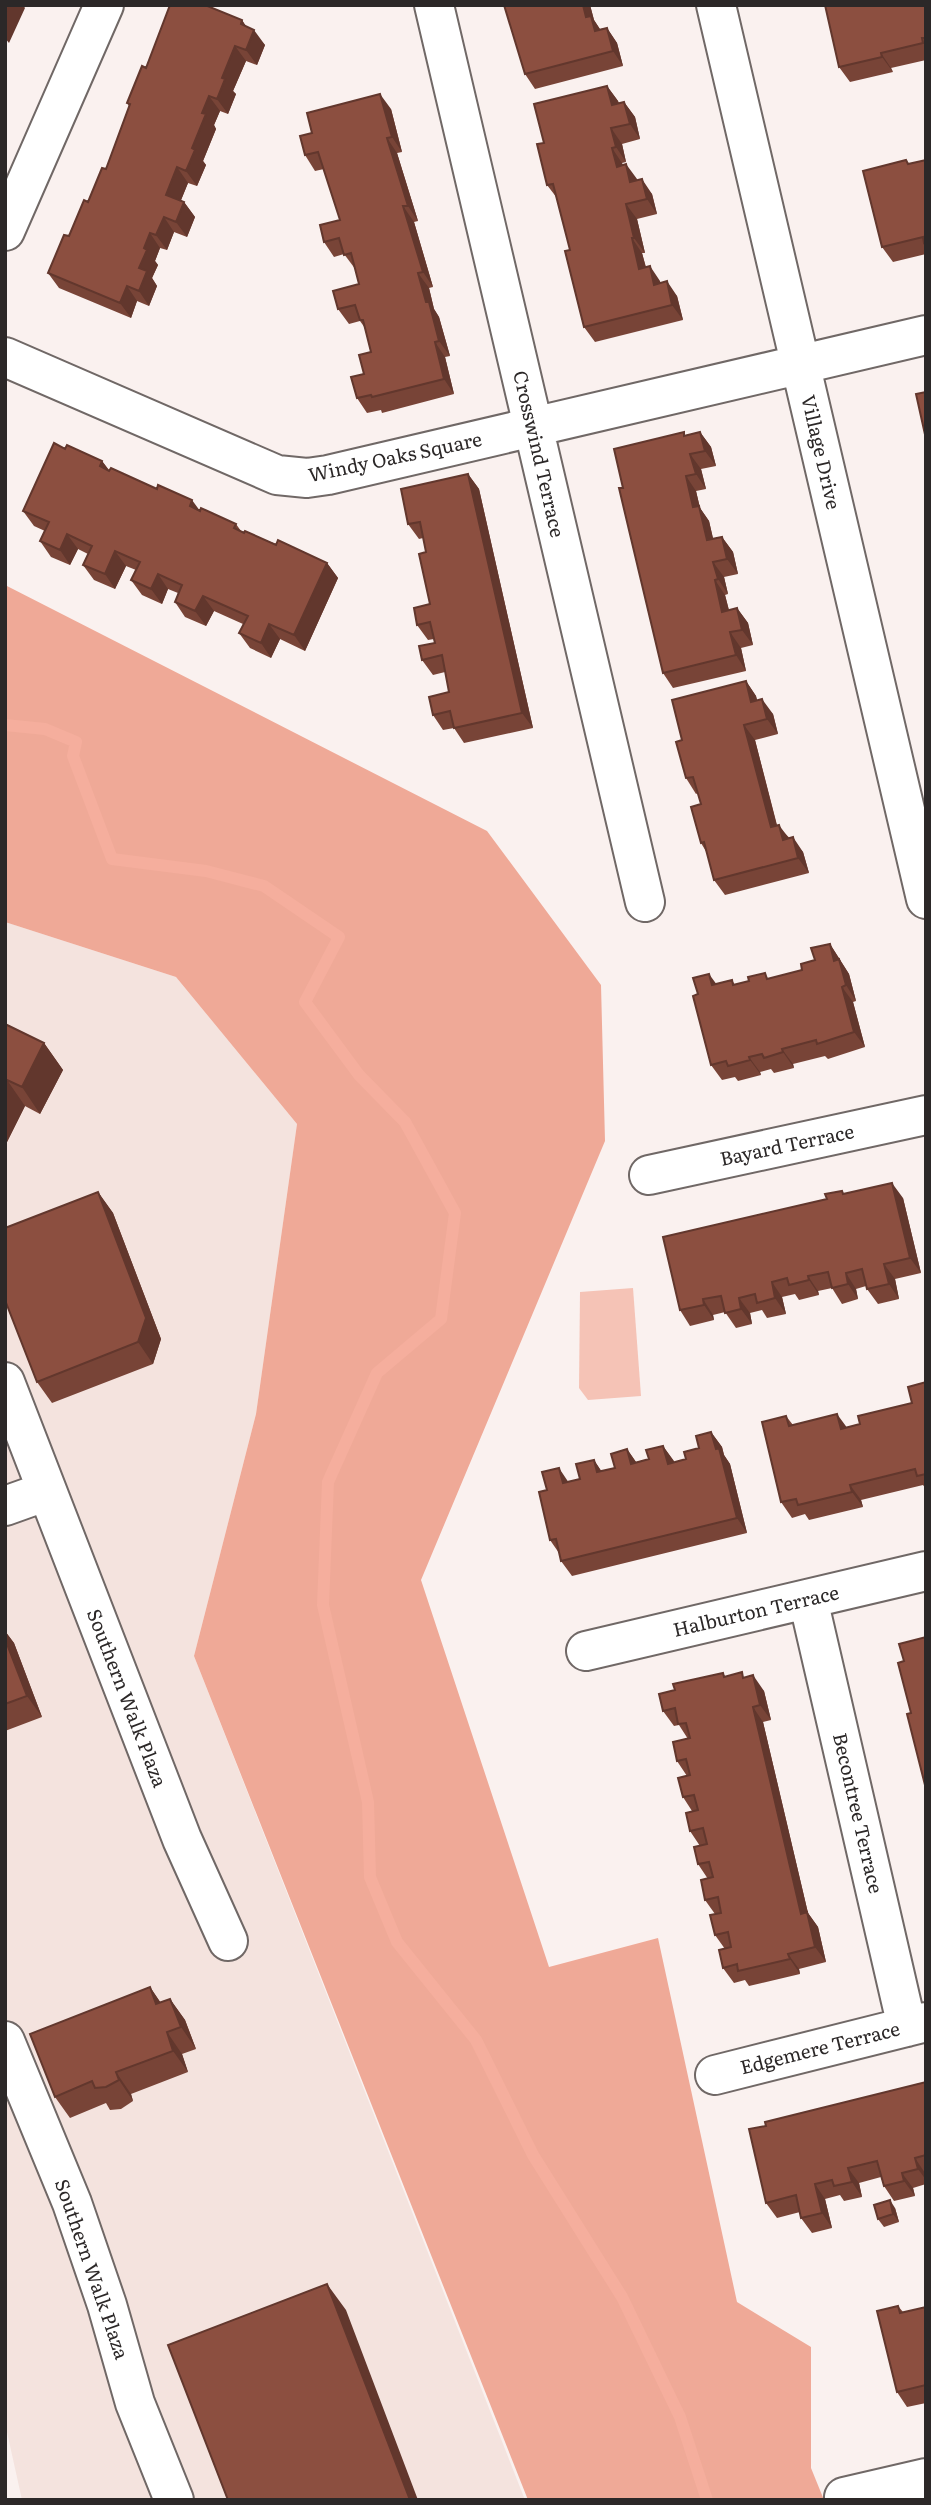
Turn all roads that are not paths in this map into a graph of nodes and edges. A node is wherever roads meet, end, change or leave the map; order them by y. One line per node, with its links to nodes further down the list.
1 (104, 5): 4 (street)
2 (434, 5): 8 (street, Crosswind Terrace)
3 (716, 5): 7 (street, Village Drive)
4 (5, 231)
5 (926, 335): 7 (street, Windy Oaks Square)
6 (5, 357): 8 (street, Windy Oaks Square)
7 (800, 365): 8 (street, Windy Oaks Square); 9 (street, Village Drive)
8 (533, 427): 11 (street, Crosswind Terrace)
9 (912, 776): 10 (street, Village Drive)
10 (926, 899)
11 (645, 902)
12 (926, 1115): 13 (street, Bayard Terrace)
13 (649, 1175)
14 (5, 1381): 15 (street, Southern Walk Plaza)
15 (47, 1492): 16 (street); 20 (street, Southern Walk Plaza)
16 (5, 1506)
17 (926, 1571): 18 (street, Halburton Terrace)
18 (808, 1599): 19 (street, Halburton Terrace); 21 (street, Becontree Terrace)
19 (586, 1651)
20 (228, 1941)
21 (916, 2025): 23 (street, Edgemere Terrace)
22 (5, 2041): 26 (street, Southern Walk Plaza)
23 (715, 2075)
24 (926, 2478): 25 (street)
25 (844, 2497)
26 (174, 2500)

